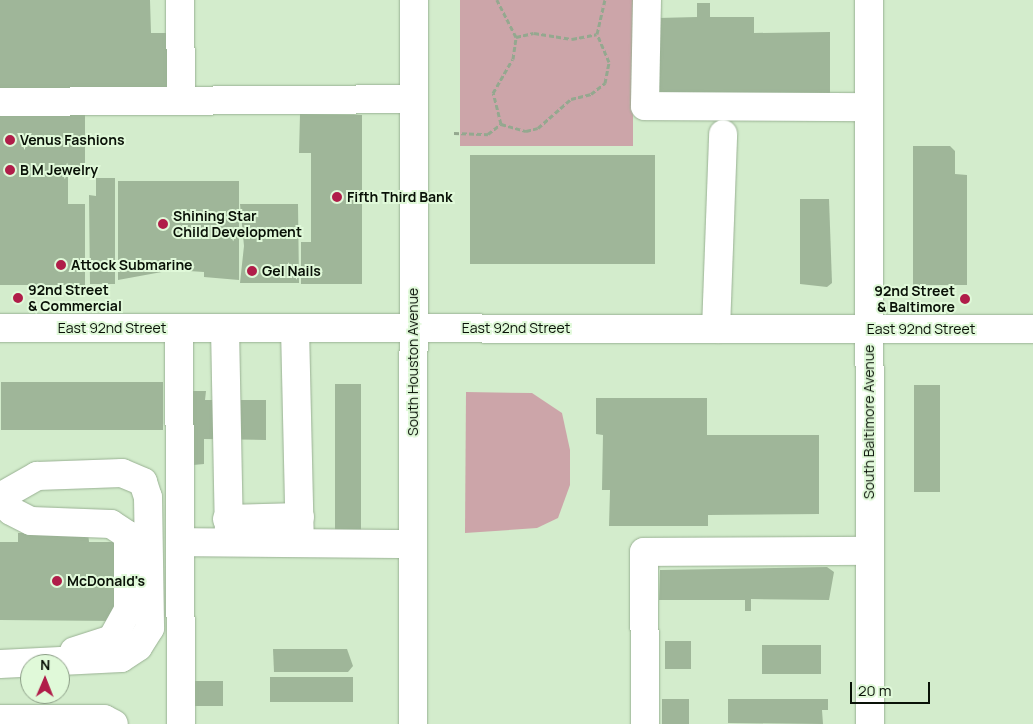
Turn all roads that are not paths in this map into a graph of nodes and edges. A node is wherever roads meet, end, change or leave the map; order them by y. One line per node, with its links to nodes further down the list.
1 (180, 0): 6 (street)
2 (414, 0): 5 (street, South Houston Avenue)
3 (647, 0): 8 (street)
4 (869, 0): 8 (street, South Baltimore Avenue)
5 (414, 99): 6 (street); 14 (street, South Houston Avenue)
6 (181, 100): 7 (street)
7 (0, 102)
8 (869, 107): 16 (street, South Baltimore Avenue)
9 (723, 134): 15 (street)
10 (0, 328): 11 (street, East 92nd Street)
11 (178, 328): 12 (street, East 92nd Street); 21 (street)
12 (225, 328): 13 (street, East 92nd Street); 20 (street)
13 (295, 328): 14 (street, East 92nd Street); 19 (street)
14 (413, 328): 15 (street, East 92nd Street); 22 (street, South Houston Avenue)
15 (716, 329): 16 (street, East 92nd Street)
16 (869, 329): 17 (street, East 92nd Street); 23 (street, South Baltimore Avenue)
17 (1033, 329)
18 (0, 498): 24 (street); 25 (street)
19 (300, 530): 20 (street); 22 (street)
20 (228, 531): 21 (street)
21 (180, 542): 30 (street)
22 (413, 544): 31 (street, South Houston Avenue)
23 (869, 551): 32 (street); 33 (street, South Baltimore Avenue)
24 (66, 654)
25 (70, 661)
26 (20, 663): 27 (street)
27 (0, 664)
28 (0, 719): 29 (street)
29 (114, 724)
30 (182, 724)
31 (413, 724)
32 (645, 724)
33 (870, 724)

